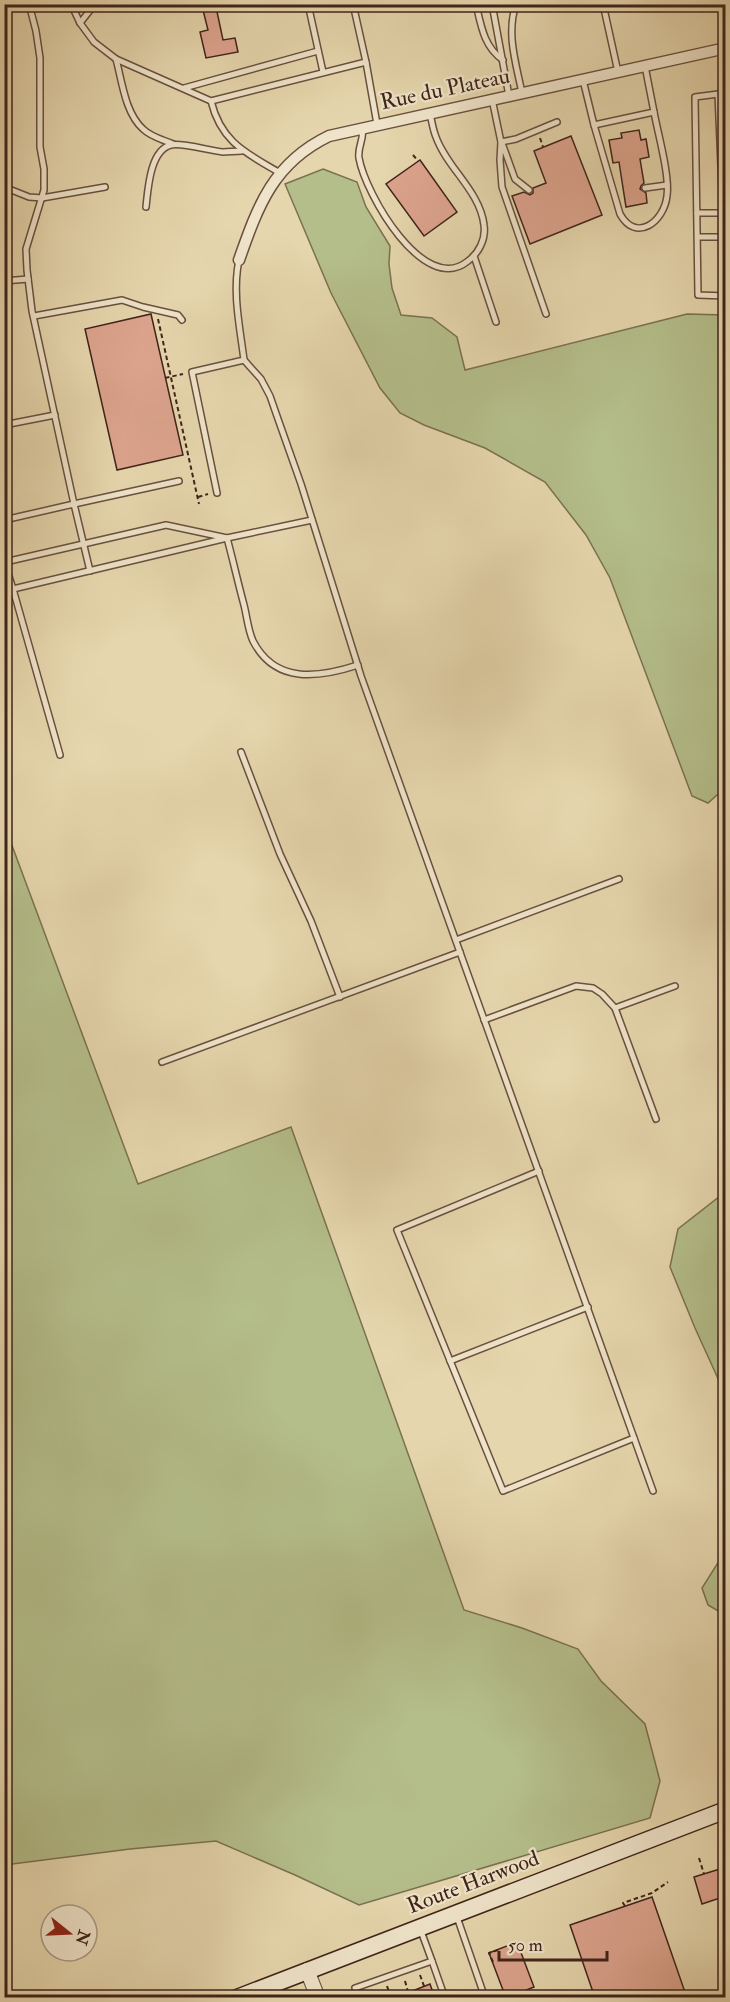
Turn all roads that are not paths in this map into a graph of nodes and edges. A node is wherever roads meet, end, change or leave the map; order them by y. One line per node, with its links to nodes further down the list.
1 (29, 4): 42 (lane)
2 (71, 4): 10 (lane)
3 (95, 4): 10 (lane)
4 (308, 4): 12 (lane)
5 (353, 4): 15 (lane)
6 (476, 4): 14 (lane)
7 (492, 4): 14 (lane)
8 (516, 4): 21 (lane)
9 (603, 4): 18 (lane)
10 (80, 23): 13 (lane)
11 (726, 48): 16 (street, Rue du Plateau)
12 (318, 51): 17 (lane); 20 (lane)
13 (116, 58): 20 (lane); 34 (lane)
14 (503, 60): 24 (lane)
15 (366, 62): 17 (lane); 30 (lane)
16 (645, 66): 18 (street, Rue du Plateau); 27 (lane)
17 (323, 72): 26 (lane)
18 (618, 72): 19 (street, Rue du Plateau)
19 (584, 80): 21 (street, Rue du Plateau); 31 (lane)
20 (183, 88): 26 (lane)
21 (522, 93): 24 (street, Rue du Plateau)
22 (726, 93): 23 (lane)
23 (718, 94): 44 (lane); 45 (lane)
24 (509, 96): 25 (street, Rue du Plateau)
25 (492, 99): 28 (street, Rue du Plateau); 33 (lane)
26 (211, 101): 35 (lane)
27 (654, 112): 31 (lane); 37 (lane)
28 (430, 113): 30 (street, Rue du Plateau); 48 (lane)
29 (557, 122): 33 (lane)
30 (377, 124): 32 (street, Rue du Plateau)
31 (594, 125): 37 (lane)
32 (362, 127): 36 (street, Rue du Plateau); 48 (lane)
33 (501, 142): 41 (lane); 54 (lane)
34 (173, 144): 35 (lane); 43 (lane)
35 (242, 151): 36 (lane)
36 (280, 173): 49 (street, Rue du Plateau)
37 (667, 185): 40 (lane)
38 (4, 187): 42 (lane)
39 (105, 188): 42 (lane)
40 (645, 188)
41 (529, 190)
42 (42, 198): 51 (lane)
43 (147, 207)
44 (697, 213): 45 (lane); 46 (lane)
45 (724, 213)
46 (698, 237): 47 (lane); 53 (lane)
47 (725, 237): 50 (lane)
48 (474, 256): 57 (lane)
49 (238, 260): 58 (lane)
50 (726, 263)
51 (28, 279): 52 (lane); 55 (lane)
52 (4, 281)
53 (726, 296)
54 (546, 314)
55 (34, 316): 56 (lane); 59 (lane)
56 (182, 320)
57 (496, 322)
58 (244, 360): 62 (lane); 65 (lane)
59 (55, 415): 60 (lane); 63 (lane)
60 (4, 425)
61 (179, 481): 63 (lane)
62 (217, 493)
63 (74, 504): 64 (lane); 67 (lane)
64 (4, 520)
65 (312, 520): 66 (lane); 71 (lane)
66 (227, 538): 67 (lane); 69 (lane); 71 (lane)
67 (84, 544): 68 (lane); 69 (lane)
68 (5, 561): 70 (lane)
69 (90, 571): 70 (lane)
70 (13, 589): 73 (lane)
71 (358, 665): 75 (lane)
72 (241, 752): 78 (lane)
73 (60, 755)
74 (620, 879): 75 (lane)
75 (456, 940): 76 (lane)
76 (460, 952): 78 (lane); 80 (lane)
77 (675, 986): 79 (lane)
78 (340, 997): 81 (lane)
79 (615, 1008): 80 (lane); 82 (lane)
80 (484, 1020): 83 (lane)
81 (162, 1062)
82 (656, 1119)
83 (538, 1171): 84 (lane); 85 (lane)
84 (588, 1307): 85 (lane); 86 (lane)
85 (450, 1361): 86 (lane)
86 (634, 1438): 87 (lane)
87 (653, 1491)
88 (726, 1810): 89 (main road, Route Harwood)
89 (456, 1913): 90 (main road, Route Harwood); 97 (lane)
90 (420, 1927): 91 (lane); 92 (main road, Route Harwood)
91 (432, 1961): 93 (lane); 96 (lane)
92 (307, 1970): 94 (main road, Route Harwood); 95 (street)
93 (355, 1988)
94 (237, 1998)
95 (318, 1998)
96 (445, 1998)
97 (485, 1998)

